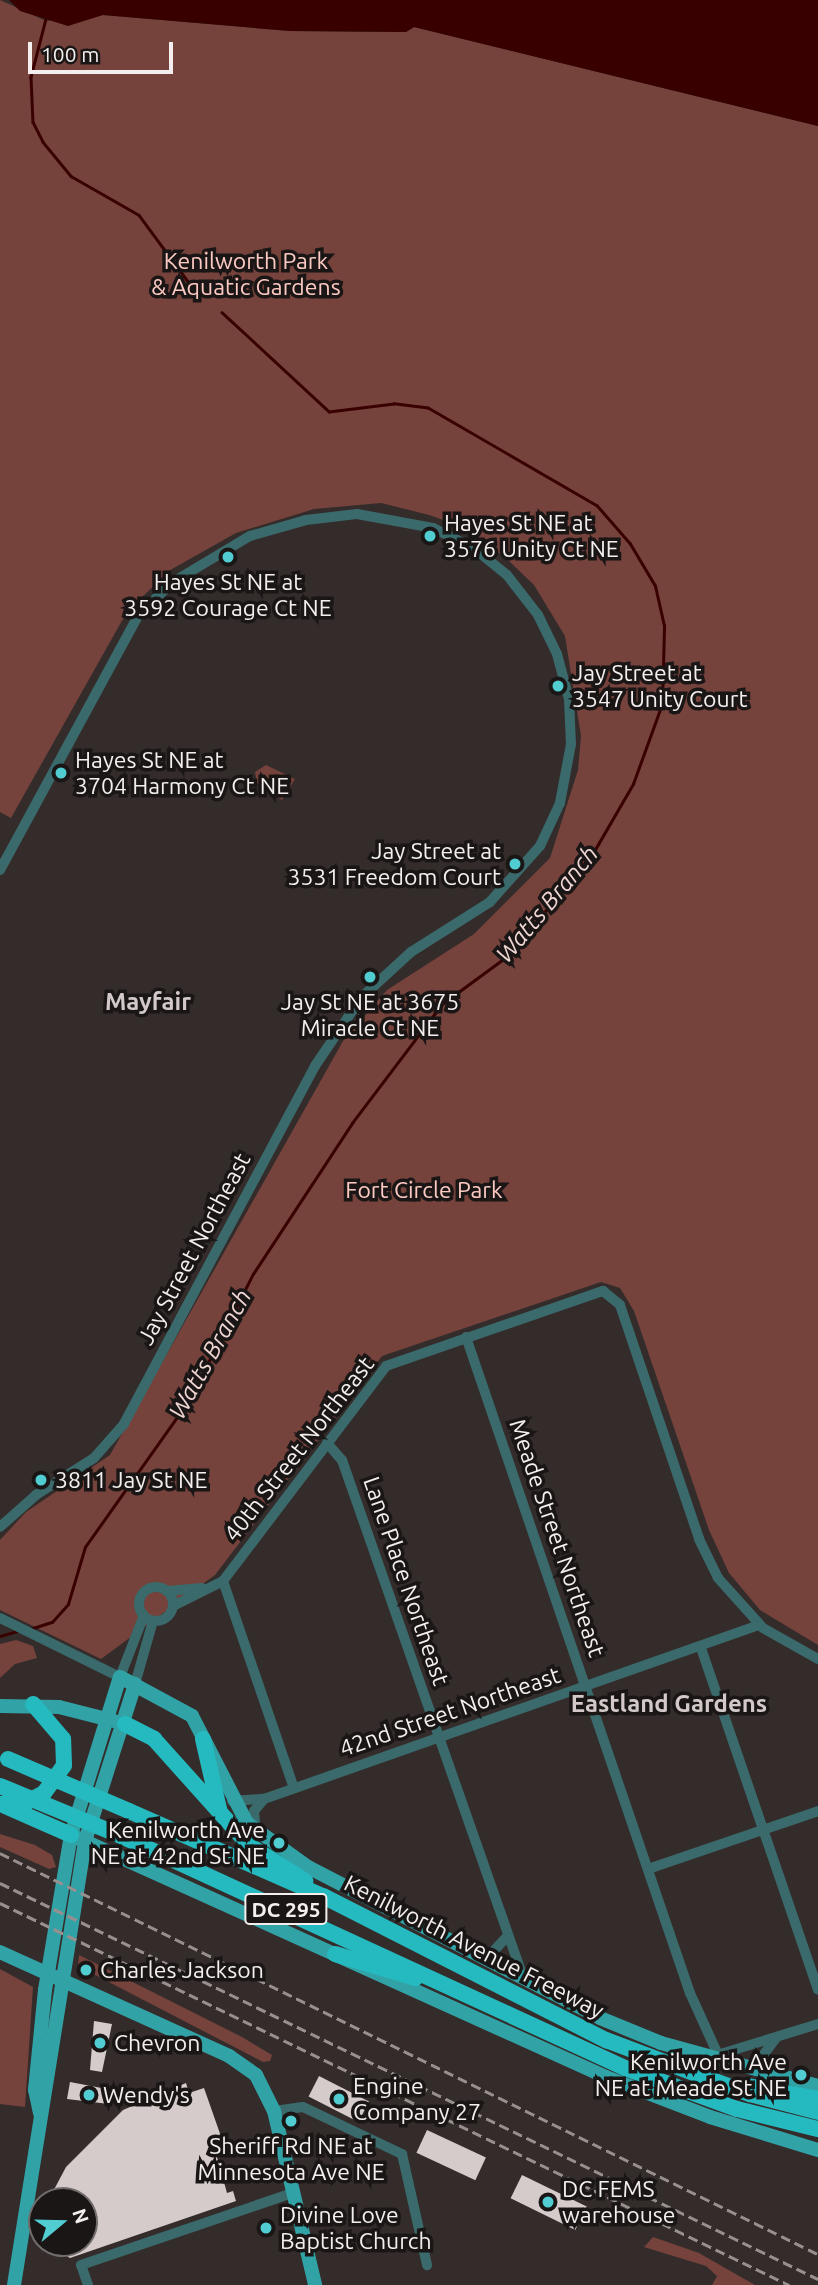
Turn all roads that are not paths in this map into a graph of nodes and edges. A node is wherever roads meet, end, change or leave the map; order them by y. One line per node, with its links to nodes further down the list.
1 (0, 870): 4 (street, Jay Street Northeast)
2 (466, 1337): 3 (street, 40th Street Northeast); 11 (street, 40th Street Northeast); 16 (street, Meade Street Northeast)
3 (327, 1443): 5 (street, 40th Street Northeast); 21 (street, Lane Place Northeast)
4 (0, 1527)
5 (223, 1581): 6 (street); 25 (street)
6 (205, 1588): 7 (street); 8 (street)
7 (167, 1591): 8 (street); 10 (street)
8 (173, 1606): 10 (street)
9 (0, 1618): 14 (street)
10 (148, 1618): 14 (street); 15 (street)
11 (759, 1625): 12 (street, 42nd Street Northeast); 13 (street)
12 (701, 1648): 16 (street, 42nd Street Northeast); 31 (street)
13 (818, 1659)
14 (120, 1677): 15 (main road); 19 (main road)
15 (135, 1684): 20 (main road); 22 (main road)
16 (586, 1688): 21 (street, 42nd Street Northeast); 34 (street, Meade Street Northeast)
17 (33, 1704): 18 (main road); 19 (main road); 28 (highway)
18 (0, 1706)
19 (107, 1720): 20 (main road); 33 (main road)
20 (125, 1724): 30 (highway); 33 (main road)
21 (438, 1738): 25 (street, 42nd Street Northeast); 36 (street, Lane Place Northeast)
22 (203, 1739): 27 (main road); 30 (highway)
23 (4, 1758): 35 (highway, Kenilworth Avenue Freeway / DC 295, bridge)
24 (0, 1786): 43 (highway, Kenilworth Avenue Freeway / DC 295, bridge)
25 (294, 1788): 26 (street, 42nd Street Northeast)
26 (264, 1799): 27 (street, 42nd Street Northeast); 32 (street)
27 (231, 1801): 32 (main road)
28 (1, 1804): 33 (highway)
29 (818, 1811): 31 (street)
30 (222, 1819): 35 (highway)
31 (763, 1830): 34 (street); 44 (street)
32 (257, 1833): 39 (main road)
33 (78, 1838): 38 (main road); 41 (main road); 42 (main road)
34 (648, 1869): 46 (street, Meade Street Northeast)
35 (323, 1896): 50 (highway, Kenilworth Avenue Freeway / DC 295)
36 (507, 1937): 39 (street); 40 (street, Lane Place Northeast)
37 (0, 1952): 41 (main road)
38 (335, 1954): 43 (highway); 57 (main road)
39 (489, 1956): 40 (main road)
40 (522, 1974): 48 (main road)
41 (47, 1975): 42 (main road); 55 (main road)
42 (63, 1982): 53 (main road); 55 (main road)
43 (451, 1987): 56 (highway, Kenilworth Avenue Freeway / DC 295)
44 (818, 1989)
45 (818, 2024): 47 (street)
46 (704, 2031): 48 (street); 48 (street, Meade Street Northeast)
47 (776, 2038): 48 (street); 49 (street)
48 (712, 2056): 49 (main road)
49 (767, 2072): 51 (main road)
50 (723, 2083): 52 (highway); 54 (highway, Kenilworth Avenue Freeway / DC 295)
51 (818, 2086)
52 (818, 2099)
53 (274, 2111): 58 (main road); 59 (street)
54 (818, 2112)
55 (40, 2113): 60 (main road)
56 (818, 2129)
57 (818, 2150)
58 (293, 2193): 61 (street); 62 (main road)
59 (427, 2265)
60 (14, 2285)
61 (88, 2285)
62 (315, 2285)

